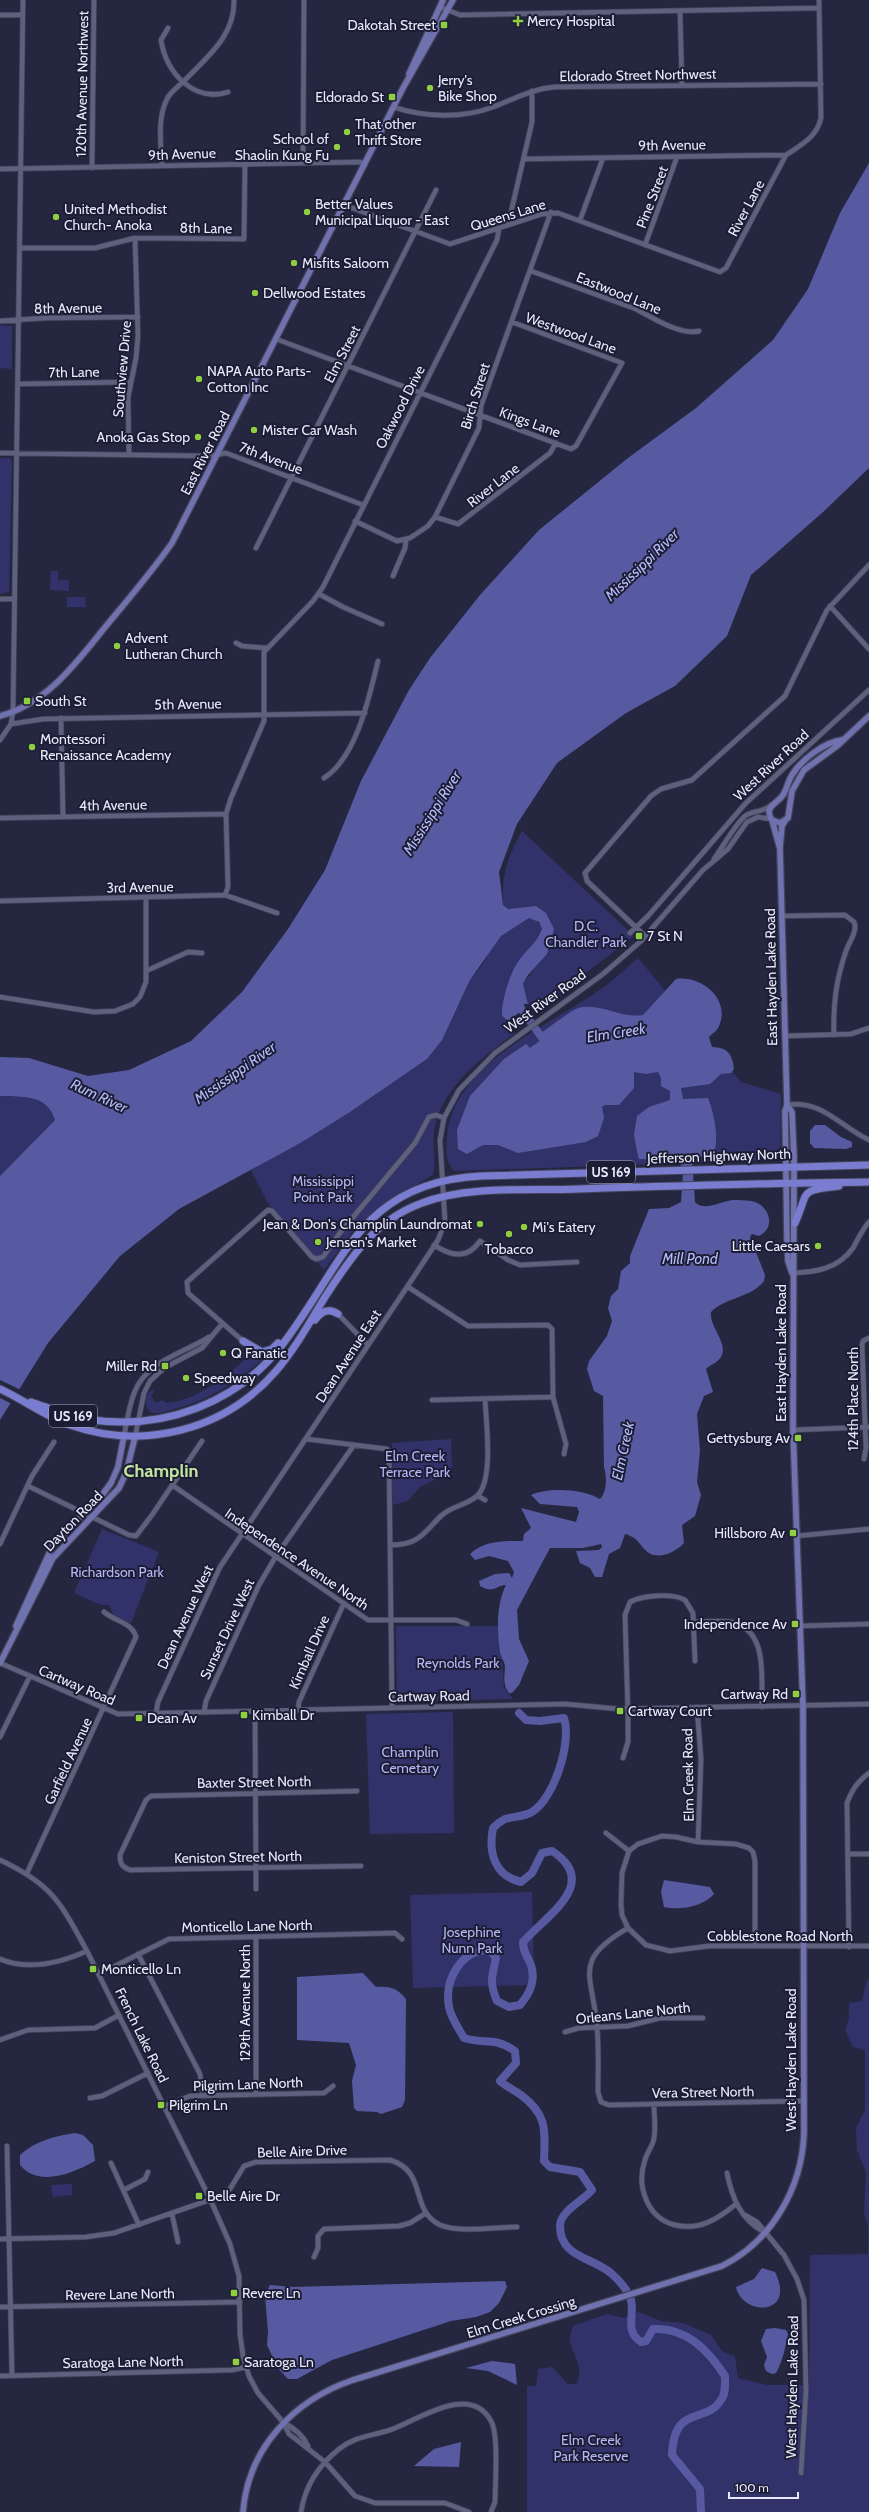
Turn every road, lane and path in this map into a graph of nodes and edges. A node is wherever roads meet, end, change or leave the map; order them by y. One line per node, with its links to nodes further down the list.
1 (23, 0): 13 (street)
2 (94, 0): 31 (street, 120th Avenue Northwest)
3 (234, 0): 15 (street)
4 (304, 0): 26 (street)
5 (443, 0): 8 (main road)
6 (453, 0): 10 (main road)
7 (819, 0): 9 (street)
8 (440, 7): 10 (street); 17 (main road)
9 (820, 8): 11 (street); 16 (street)
10 (447, 10): 11 (street); 17 (main road)
11 (680, 11): 18 (street)
12 (0, 15): 13 (street)
13 (23, 15): 30 (street)
14 (168, 28): 15 (street)
15 (183, 81): 20 (street); 29 (street)
16 (821, 84): 18 (street, Eldorado Street Northwest); 22 (street)
17 (404, 86): 21 (main road, East River Road)
18 (682, 86): 19 (street, Eldorado Street Northwest)
19 (532, 91): 21 (street, Eldorado Street Northwest); 25 (street)
20 (228, 92)
21 (393, 107): 28 (main road, East River Road)
22 (786, 155): 23 (street, 9th Avenue); 44 (street, River Lane)
23 (678, 156): 24 (street, 9th Avenue); 41 (street, Pine Street)
24 (603, 158): 25 (street, 9th Avenue); 36 (street)
25 (524, 159): 37 (street)
26 (303, 162): 27 (street, 9th Avenue); 28 (street, 9th Avenue)
27 (245, 164): 29 (street, 9th Avenue); 40 (street, 8th Lane)
28 (365, 165): 34 (main road, East River Road)
29 (162, 166): 31 (street, 9th Avenue)
30 (21, 168): 31 (street, 9th Avenue); 32 (street, 9th Avenue); 42 (street)
31 (92, 168)
32 (0, 169)
33 (436, 190): 39 (street, Elm Street)
34 (344, 205): 39 (street, Queens Lane); 50 (main road, East River Road)
35 (551, 212): 36 (street, Queens Lane); 37 (street, Queens Lane); 43 (street, Birch Street)
36 (580, 220): 41 (street, Queens Lane)
37 (508, 225): 38 (street, Queens Lane)
38 (499, 229): 39 (street, Queens Lane); 54 (street, Oakwood Drive)
39 (415, 232): 51 (street, Elm Street)
40 (136, 238): 42 (street, 8th Lane); 45 (street, Southview Drive)
41 (645, 245): 44 (street, Queens Lane)
42 (21, 248): 47 (street)
43 (531, 270): 48 (street, Birch Street); 49 (street, Eastwood Lane)
44 (723, 271)
45 (138, 317): 47 (street, 8th Avenue); 52 (street, Southview Drive)
46 (0, 321): 47 (street, 8th Avenue)
47 (19, 321): 53 (street)
48 (512, 322): 55 (street, Birch Street); 57 (street, Westwood Lane)
49 (699, 332)
50 (276, 339): 51 (street, Kings Lane); 61 (main road, East River Road)
51 (348, 366): 54 (street, Kings Lane); 62 (street, Elm Street)
52 (130, 382): 53 (street, 7th Lane); 60 (street, Southview Drive)
53 (18, 384): 59 (street)
54 (420, 393): 55 (street, Kings Lane); 63 (street, Oakwood Drive)
55 (481, 415): 56 (street, Kings Lane); 64 (street, Birch Street)
56 (556, 443): 57 (street, Kings Lane); 64 (street, River Lane)
57 (573, 448)
58 (0, 453): 59 (street, 7th Avenue)
59 (17, 453): 60 (street, 7th Avenue); 72 (street)
60 (129, 454): 61 (street, 7th Avenue)
61 (218, 454): 62 (street, 7th Avenue); 80 (main road, East River Road)
62 (292, 478): 63 (street, 7th Avenue); 67 (street, Elm Street)
63 (363, 505): 65 (street, Oakwood Drive)
64 (435, 517): 66 (street, Birch Street)
65 (355, 521): 66 (street); 70 (street, Oakwood Drive)
66 (406, 540): 69 (street)
67 (256, 548)
68 (869, 565): 73 (street)
69 (393, 576)
70 (319, 594): 74 (street); 76 (street, Oakwood Drive)
71 (0, 599): 72 (street)
72 (14, 599): 80 (street)
73 (830, 606): 77 (street); 105 (street)
74 (382, 624)
75 (236, 643): 76 (street)
76 (266, 648): 82 (street)
77 (869, 649)
78 (378, 661): 81 (street)
79 (869, 690): 105 (street, West River Road)
80 (13, 712): 83 (main road); 86 (street)
81 (366, 713): 82 (street, 5th Avenue); 89 (street)
82 (264, 714): 85 (street, 5th Avenue); 93 (street)
83 (0, 716)
84 (869, 716): 88 (main road, West River Road)
85 (61, 718): 86 (street, 5th Avenue); 94 (street)
86 (11, 724): 87 (street)
87 (0, 740)
88 (842, 740): 90 (main road, West River Road); 92 (main road, West River Road)
89 (324, 778)
90 (777, 802): 91 (main road); 92 (main road)
91 (771, 806): 96 (main road); 99 (street, West River Road)
92 (789, 810): 97 (main road)
93 (226, 814): 94 (street, 4th Avenue); 100 (street)
94 (63, 816): 95 (street, 4th Avenue)
95 (0, 818)
96 (771, 819): 97 (main road); 98 (main road, East Hayden Lake Road); 99 (street, West River Road)
97 (786, 820): 98 (main road, East Hayden Lake Road)
98 (780, 849): 104 (main road, East Hayden Lake Road)
99 (712, 862): 107 (street, West River Road)
100 (225, 895): 101 (street, 3rd Avenue); 103 (street, 3rd Avenue)
101 (146, 899): 102 (street, 3rd Avenue); 109 (street)
102 (0, 901)
103 (277, 913)
104 (782, 916): 112 (street); 113 (main road, East Hayden Lake Road)
105 (637, 927): 106 (street, West River Road); 107 (street)
106 (630, 933)
107 (645, 936): 115 (street, West River Road)
108 (202, 952): 109 (street)
109 (146, 971): 110 (street)
110 (0, 997)
111 (869, 1028): 112 (street)
112 (834, 1035): 113 (street)
113 (785, 1036): 114 (main road, East Hayden Lake Road)
114 (787, 1105): 116 (street); 118 (main road, East Hayden Lake Road); 119 (main road, East Hayden Lake Road)
115 (444, 1118): 120 (street, West River Road); 133 (street)
116 (869, 1140)
117 (869, 1165): 119 (highway, Jefferson Highway North / US 169)
118 (786, 1167): 119 (highway, Jefferson Highway North / US 169); 120 (highway, Jefferson Highway North / US 169); 122 (main road, East Hayden Lake Road)
119 (794, 1167): 123 (main road, East Hayden Lake Road)
120 (444, 1181): 124 (street, Dean Avenue East); 131 (highway, Jefferson Highway North / US 169)
121 (869, 1182): 123 (highway, Jefferson Highway North / US 169); 125 (highway)
122 (785, 1183): 123 (highway, Jefferson Highway North / US 169); 124 (highway, Jefferson Highway North / US 169); 129 (main road, East Hayden Lake Road)
123 (794, 1183): 125 (main road, East Hayden Lake Road)
124 (445, 1196): 127 (street, Dean Avenue East); 138 (highway, US 169)
125 (795, 1222): 129 (main road, East Hayden Lake Road)
126 (869, 1222): 129 (street)
127 (434, 1245): 128 (street); 130 (street, Dean Avenue East)
128 (577, 1262)
129 (792, 1273): 147 (main road, East Hayden Lake Road)
130 (408, 1287): 137 (street, Dean Avenue East); 140 (street)
131 (308, 1306): 136 (highway); 144 (highway, US 169)
132 (338, 1314): 137 (street); 138 (highway)
133 (222, 1324): 134 (street); 136 (street)
134 (211, 1336): 144 (street); 145 (street)
135 (867, 1339): 146 (street, 124th Place North)
136 (244, 1342)
137 (368, 1345): 150 (street, Dean Avenue East)
138 (285, 1360): 149 (highway, US 169)
139 (0, 1389): 142 (highway, US 169)
140 (553, 1396): 141 (street); 154 (street)
141 (485, 1398): 143 (street); 158 (street)
142 (22, 1400): 145 (highway, US 169); 148 (highway, US 169)
143 (432, 1400)
144 (139, 1422): 145 (highway, US 169); 149 (street)
145 (127, 1423): 148 (street)
146 (867, 1427): 147 (street); 155 (street, 124th Place North)
147 (793, 1430): 164 (main road, East Hayden Lake Road)
148 (124, 1436): 149 (highway, US 169); 160 (main road, Dayton Road)
149 (135, 1437): 161 (main road, Dayton Road)
150 (306, 1440): 153 (street); 163 (street, Dean Avenue East)
151 (202, 1441): 156 (street)
152 (54, 1442): 157 (street)
153 (354, 1445): 166 (street); 167 (street, Sunset Drive West)
154 (564, 1454)
155 (864, 1459)
156 (172, 1485): 161 (street); 163 (street, Independence Avenue North)
157 (28, 1486): 160 (street); 165 (street)
158 (478, 1496): 159 (street); 166 (street)
159 (485, 1500)
160 (83, 1513): 161 (street); 176 (main road, Dayton Road)
161 (93, 1518): 176 (main road, Dayton Road)
162 (869, 1529): 164 (street)
163 (241, 1534): 167 (street, Independence Avenue North); 188 (street, Dean Avenue West)
164 (796, 1536): 174 (main road, East Hayden Lake Road)
165 (0, 1544)
166 (390, 1545): 170 (street)
167 (276, 1556): 168 (street, Independence Avenue North); 187 (street, Sunset Drive West)
168 (344, 1603): 170 (street, Independence Avenue North); 185 (street, Kimball Drive)
169 (104, 1612): 183 (street, Garfield Avenue)
170 (391, 1622): 172 (street, Independence Avenue North); 182 (street)
171 (694, 1622): 175 (street); 181 (street); 184 (street)
172 (467, 1624)
173 (869, 1624): 174 (street)
174 (800, 1626): 179 (main road, West Hayden Lake Road)
175 (694, 1661)
176 (0, 1663): 177 (street, Cartway Road)
177 (30, 1676): 183 (street, Cartway Road); 189 (street)
178 (869, 1704): 179 (street, Cartway Road)
179 (803, 1706): 181 (street, Cartway Road); 209 (main road, West Hayden Lake Road)
180 (697, 1707): 181 (street, Cartway Road); 184 (street, Cartway Road); 195 (street, Elm Creek Road)
181 (762, 1707)
182 (392, 1708): 184 (street, Cartway Road); 185 (street, Cartway Road)
183 (103, 1709): 188 (street, Cartway Road); 203 (street, Garfield Avenue)
184 (628, 1709): 190 (street)
185 (298, 1710): 186 (street, Cartway Road)
186 (255, 1711): 187 (street, Cartway Road); 193 (street)
187 (204, 1712): 188 (street, Cartway Road)
188 (156, 1713)
189 (0, 1737)
190 (622, 1758)
191 (869, 1774): 197 (street)
192 (357, 1791): 193 (street, Baxter Street North)
193 (256, 1793): 200 (street, Baxter Street North); 202 (street)
194 (606, 1833): 196 (street)
195 (698, 1842): 196 (street); 208 (street)
196 (629, 1851): 205 (street)
197 (848, 1854): 198 (street); 211 (street)
198 (869, 1854)
199 (0, 1860): 203 (street, French Lake Road)
200 (120, 1862): 202 (street, Keniston Street North)
201 (361, 1866): 202 (street, Keniston Street North)
202 (256, 1867): 204 (street)
203 (27, 1873): 212 (street, French Lake Road)
204 (256, 1889)
205 (628, 1928): 208 (street, Cobblestone Road North); 218 (street)
206 (256, 1936): 207 (street, Monticello Lane North); 213 (street, Monticello Lane North); 223 (street, 129th Avenue North)
207 (402, 1938)
208 (755, 1945): 209 (street, Cobblestone Road North)
209 (802, 1945): 211 (street, Cobblestone Road North); 226 (main road, West Hayden Lake Road)
210 (869, 1946): 211 (street, Cobblestone Road North)
211 (849, 1947)
212 (87, 1951): 214 (street); 215 (street, French Lake Road)
213 (138, 1954): 215 (street, Monticello Lane North); 224 (street)
214 (0, 1959)
215 (99, 1974): 216 (street, French Lake Road)
216 (119, 2015): 220 (street); 221 (street, French Lake Road)
217 (703, 2018): 218 (street, Orleans Lane North)
218 (597, 2027): 219 (street, Orleans Lane North); 227 (street, Vera Street North)
219 (565, 2032)
220 (0, 2040)
221 (148, 2073): 225 (street); 228 (street, French Lake Road)
222 (332, 2086): 223 (street, Pilgrim Lane North)
223 (256, 2094): 224 (street, Pilgrim Lane North)
224 (203, 2096): 228 (street, Pilgrim Lane North)
225 (90, 2098)
226 (803, 2101): 227 (street, Vera Street North); 242 (main road, West Hayden Lake Road)
227 (654, 2104): 237 (street)
228 (164, 2106): 236 (street, French Lake Road)
229 (7, 2146): 232 (street)
230 (111, 2163): 235 (street)
231 (0, 2169): 232 (street)
232 (7, 2169): 243 (street)
233 (148, 2172): 235 (street)
234 (727, 2173): 237 (street)
235 (124, 2190): 240 (street)
236 (211, 2201): 238 (street, Belle Aire Drive); 239 (street, Belle Aire Drive); 247 (street, French Lake Road)
237 (736, 2204): 242 (street)
238 (172, 2214): 240 (street, Belle Aire Drive); 245 (street)
239 (426, 2214): 241 (street); 246 (street)
240 (139, 2225): 243 (street, Belle Aire Drive)
241 (517, 2227)
242 (765, 2233): 253 (main road, Elm Creek Crossing); 255 (street, West Hayden Lake Road)
243 (8, 2238): 244 (street, Belle Aire Drive); 249 (street)
244 (0, 2239)
245 (178, 2242)
246 (314, 2257)
247 (240, 2302): 249 (street, Revere Lane North); 250 (street, French Lake Road)
248 (0, 2307): 249 (street, Revere Lane North)
249 (10, 2307): 251 (street)
250 (246, 2367): 251 (street, Saratoga Lane North); 253 (street, French Lake Road)
251 (12, 2375): 252 (street, Saratoga Lane North)
252 (0, 2376)
253 (283, 2422): 254 (street, French Lake Road); 256 (main road)
254 (325, 2462): 257 (street); 258 (street, French Lake Road); 259 (street)
255 (801, 2473)
256 (243, 2512)
257 (301, 2512)
258 (469, 2512)
259 (491, 2512)

